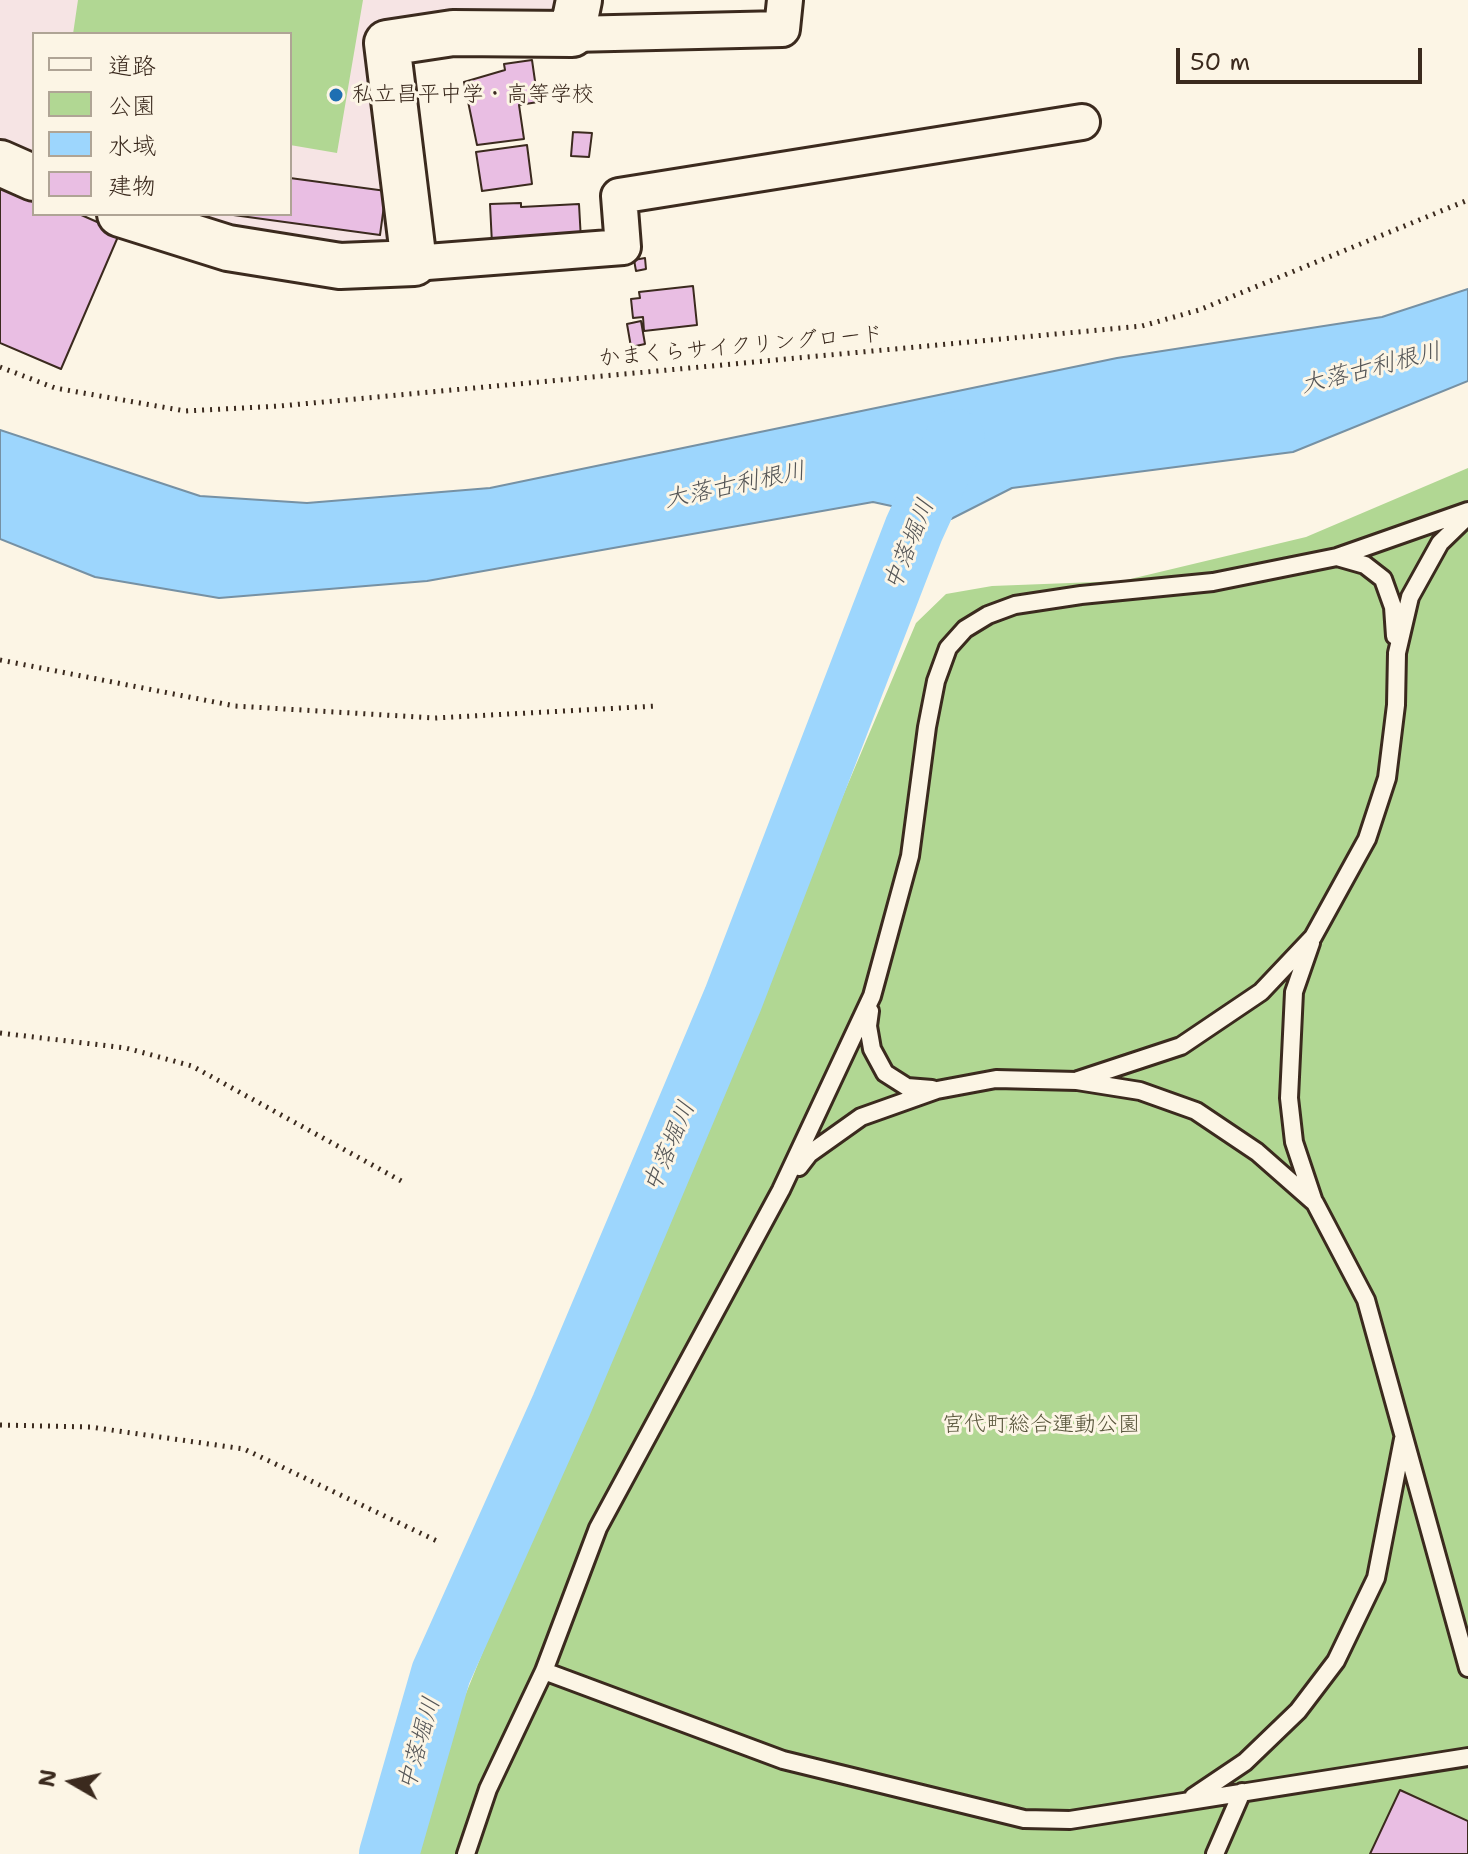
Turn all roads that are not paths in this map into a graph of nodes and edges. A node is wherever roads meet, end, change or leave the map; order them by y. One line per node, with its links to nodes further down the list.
1 (785, 0): 2 (street)
2 (575, 17): 7 (street)
3 (1082, 122): 7 (street)
4 (0, 163): 5 (street)
5 (32, 177)
6 (126, 216): 7 (street)
7 (414, 263)
8 (1468, 513): 9 (lane); 10 (lane)
9 (1337, 557): 10 (lane); 12 (lane)
10 (1397, 653): 11 (lane)
11 (1313, 937): 13 (lane); 16 (lane)
12 (872, 996): 14 (lane); 15 (lane)
13 (1077, 1081): 14 (lane); 16 (lane)
14 (937, 1090): 15 (lane)
15 (781, 1190): 19 (lane)
16 (1315, 1203): 17 (lane)
17 (1403, 1435): 18 (lane); 22 (lane)
18 (1468, 1668)
19 (544, 1671): 22 (lane); 23 (lane)
20 (1468, 1757): 21 (lane)
21 (1242, 1792): 22 (lane); 24 (lane)
22 (1185, 1802)
23 (466, 1854)
24 (1215, 1854)

